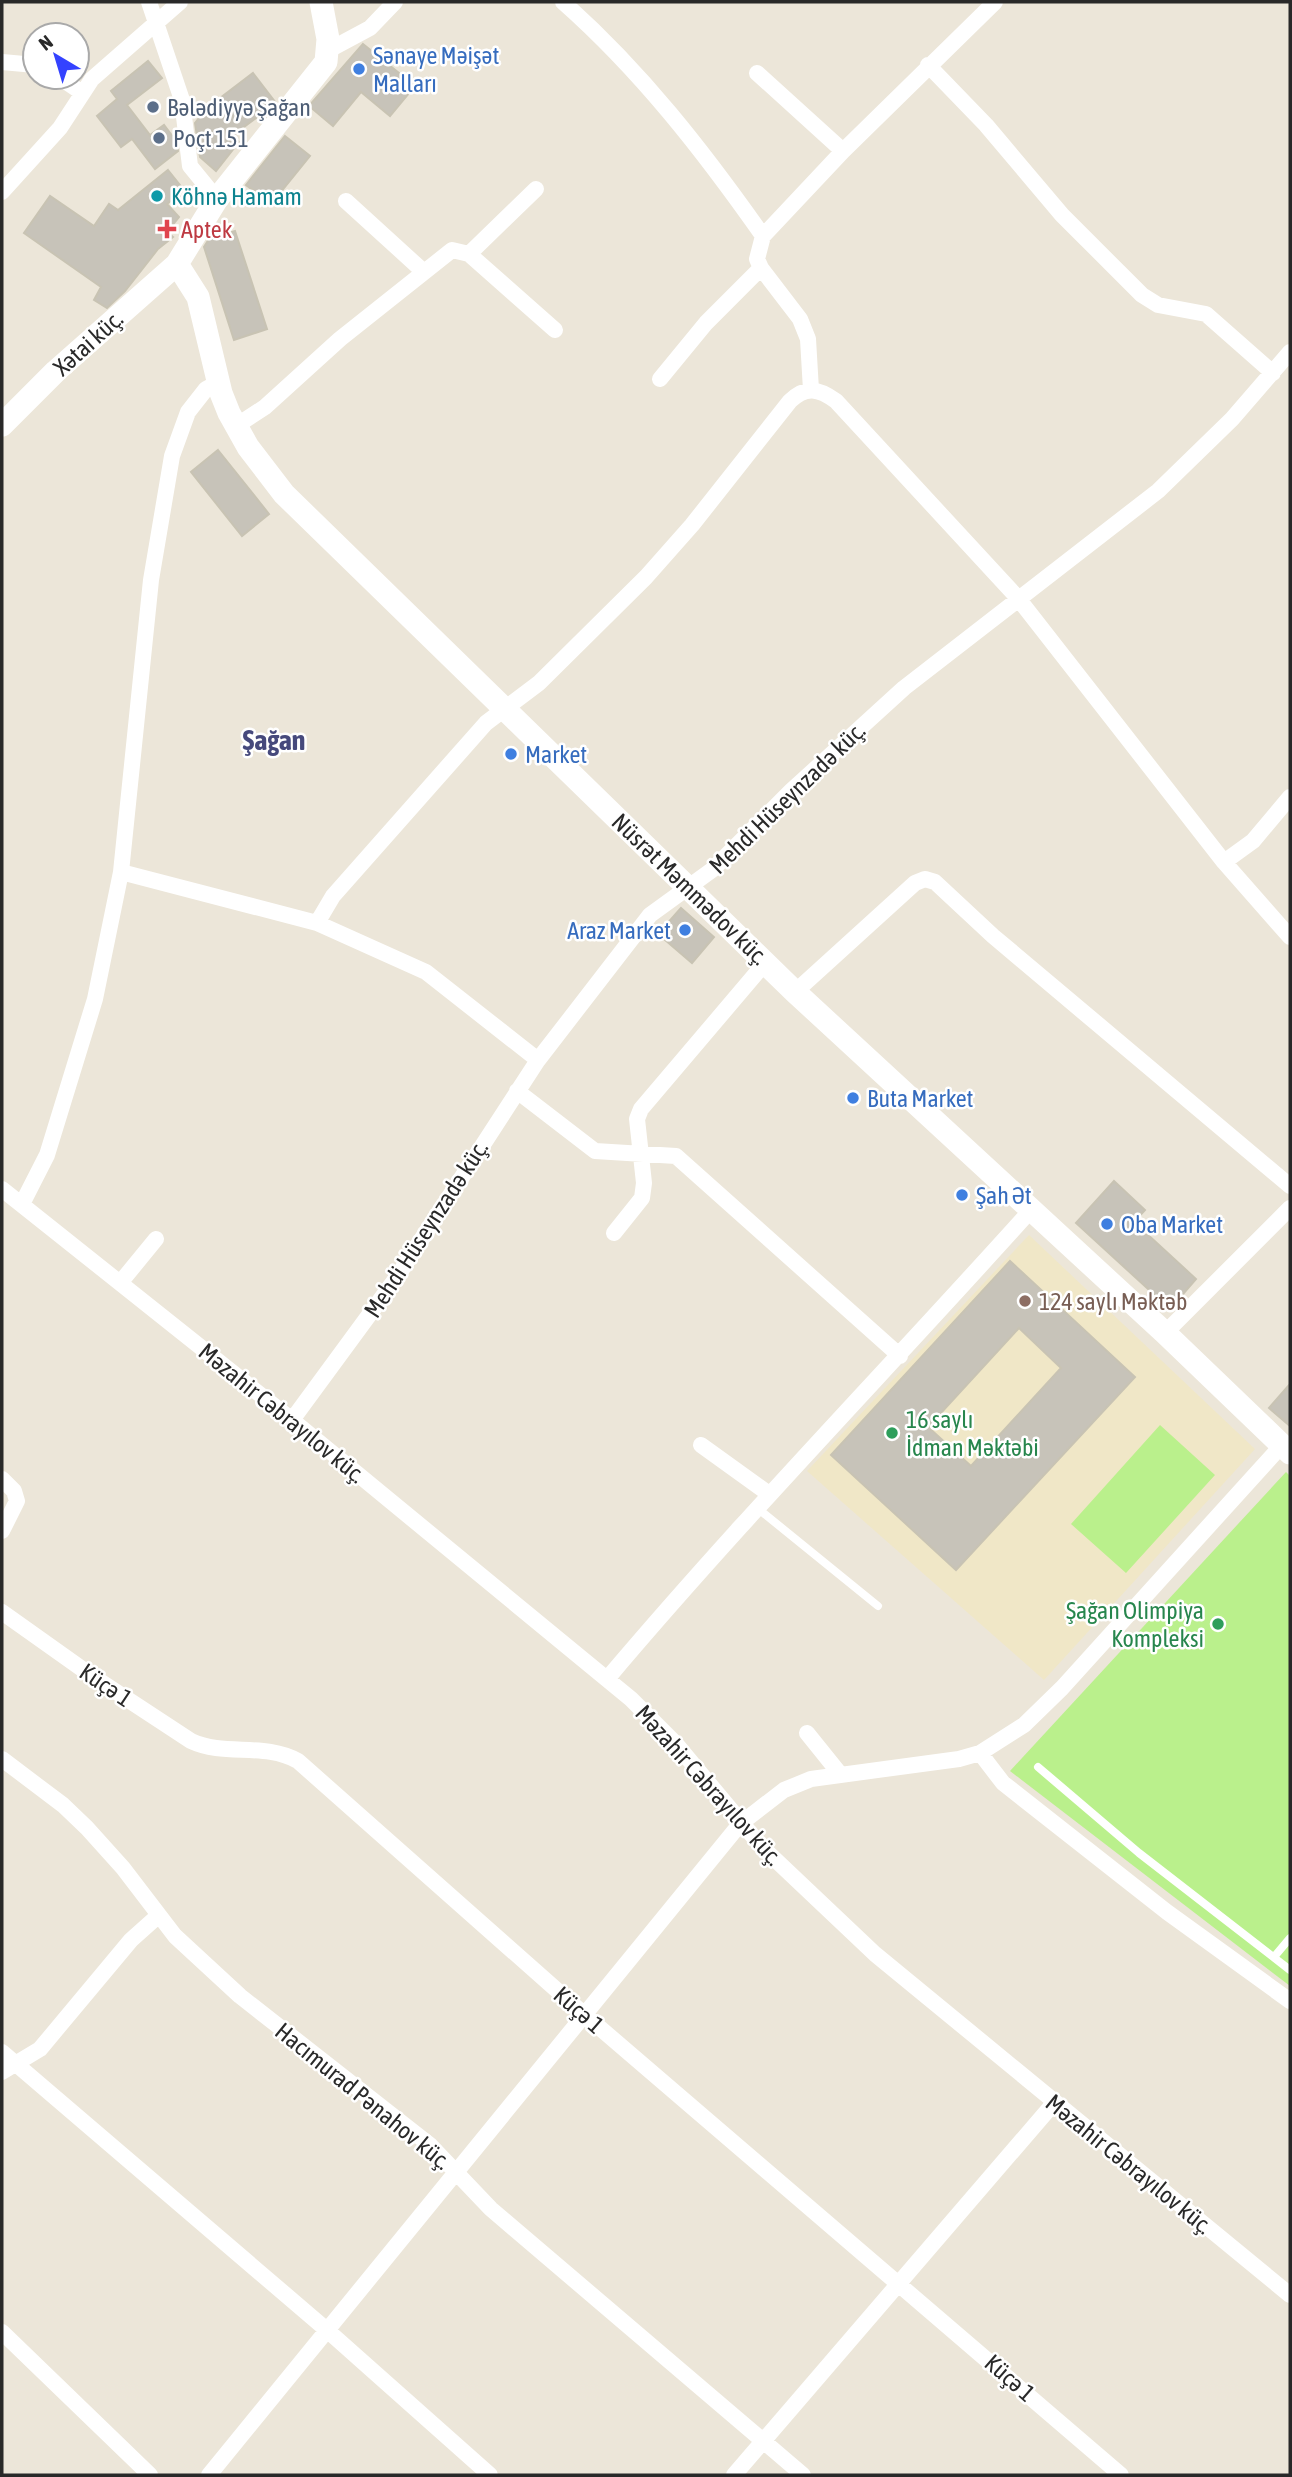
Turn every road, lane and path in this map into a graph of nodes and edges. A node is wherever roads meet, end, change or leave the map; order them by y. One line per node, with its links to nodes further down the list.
1 (149, 2): 7 (street)
2 (180, 2): 7 (street)
3 (321, 2): 8 (street)
4 (395, 2): 8 (street)
5 (563, 2): 19 (street)
6 (995, 2): 11 (street)
7 (157, 24): 13 (street); 17 (street)
8 (329, 50): 17 (street, Xətai küç.)
9 (2, 62): 10 (street)
10 (21, 64)
11 (928, 65): 14 (street); 26 (street)
12 (757, 74): 14 (street)
13 (81, 92): 16 (street)
14 (843, 151): 19 (street)
15 (536, 189): 20 (street)
16 (2, 192)
17 (217, 200): 21 (street, Xətai küç.)
18 (346, 201): 23 (street)
19 (763, 236): 22 (street)
20 (469, 254): 23 (street); 24 (street)
21 (177, 264): 28 (street, Nüsrət Məmmədov küç.); 30 (street, Xətai küç.)
22 (761, 268): 27 (street); 29 (street)
23 (424, 272): 31 (street)
24 (555, 330)
25 (1290, 352): 26 (street, Mehdi Hüseynzadə küç.)
26 (1273, 373): 32 (street, Mehdi Hüseynzadə küç.)
27 (660, 379)
28 (219, 382): 31 (street, Nüsrət Məmmədov küç.); 36 (street)
29 (811, 390): 32 (street); 33 (street)
30 (2, 425)
31 (236, 426): 33 (street, Nüsrət Məmmədov küç.)
32 (1017, 597): 35 (street); 37 (street, Mehdi Hüseynzadə küç.)
33 (503, 709): 37 (street, Nüsrət Məmmədov küç.); 38 (street)
34 (1290, 797): 35 (street)
35 (1224, 862): 39 (street)
36 (121, 872): 38 (street); 47 (street)
37 (689, 887): 40 (street, Nüsrət Məmmədov küç.); 42 (street, Mehdi Hüseynzadə küç.)
38 (317, 923): 42 (street)
39 (1290, 937)
40 (765, 963): 41 (street, Nüsrət Məmmədov küç.); 44 (street)
41 (795, 992): 45 (street); 49 (street, Nüsrət Məmmədov küç.)
42 (538, 1060): 43 (street, Mehdi Hüseynzadə küç.)
43 (517, 1091): 44 (street); 55 (street, Mehdi Hüseynzadə küç.)
44 (639, 1153): 50 (street); 54 (street)
45 (1290, 1186)
46 (2, 1189): 47 (street, Məzahir Cəbrayılov küç.)
47 (22, 1203): 52 (street, Məzahir Cəbrayılov küç.)
48 (1290, 1208): 53 (street)
49 (1031, 1210): 53 (street, Nüsrət Məmmədov küç.); 54 (street)
50 (614, 1233)
51 (156, 1239): 52 (street)
52 (120, 1283): 55 (street, Məzahir Cəbrayılov küç.)
53 (1165, 1333): 57 (street, Nüsrət Məmmədov küç.)
54 (900, 1356): 59 (street)
55 (292, 1420): 64 (street, Məzahir Cəbrayılov küç.)
56 (701, 1445): 59 (street)
57 (1286, 1449): 66 (street)
58 (2, 1479): 61 (street)
59 (769, 1494): 60 (street)
60 (757, 1507): 62 (lane); 64 (street)
61 (2, 1531)
62 (878, 1606)
63 (2, 1612): 76 (street, Küçə 1)
64 (607, 1679): 70 (street, Məzahir Cəbrayılov küç.)
65 (807, 1733): 69 (street)
66 (980, 1753): 69 (street); 75 (street)
67 (2, 1759): 71 (street, Hacımurad Pənahov küç.)
68 (1038, 1767): 73 (lane)
69 (840, 1774): 70 (street)
70 (740, 1824): 76 (street); 80 (street, Məzahir Cəbrayılov küç.)
71 (159, 1915): 78 (street); 81 (street, Hacımurad Pənahov küç.)
72 (1290, 1938): 73 (lane)
73 (1274, 1957): 74 (lane)
74 (1290, 1970)
75 (1290, 2001)
76 (586, 2016): 81 (street); 82 (street, Küçə 1)
77 (2, 2052): 78 (street)
78 (17, 2064): 79 (street); 84 (street)
79 (2, 2072)
80 (1054, 2103): 82 (street); 83 (street, Məzahir Cəbrayılov küç.)
81 (457, 2173): 84 (street); 86 (street, Hacımurad Pənahov küç.)
82 (899, 2281): 86 (street); 92 (street, Küçə 1)
83 (1290, 2295)
84 (328, 2331): 88 (street); 89 (street)
85 (2, 2332): 87 (street)
86 (764, 2439): 90 (street); 91 (street, Hacımurad Pənahov küç.)
87 (150, 2475)
88 (209, 2475)
89 (490, 2475)
90 (734, 2475)
91 (803, 2475)
92 (1121, 2475)

